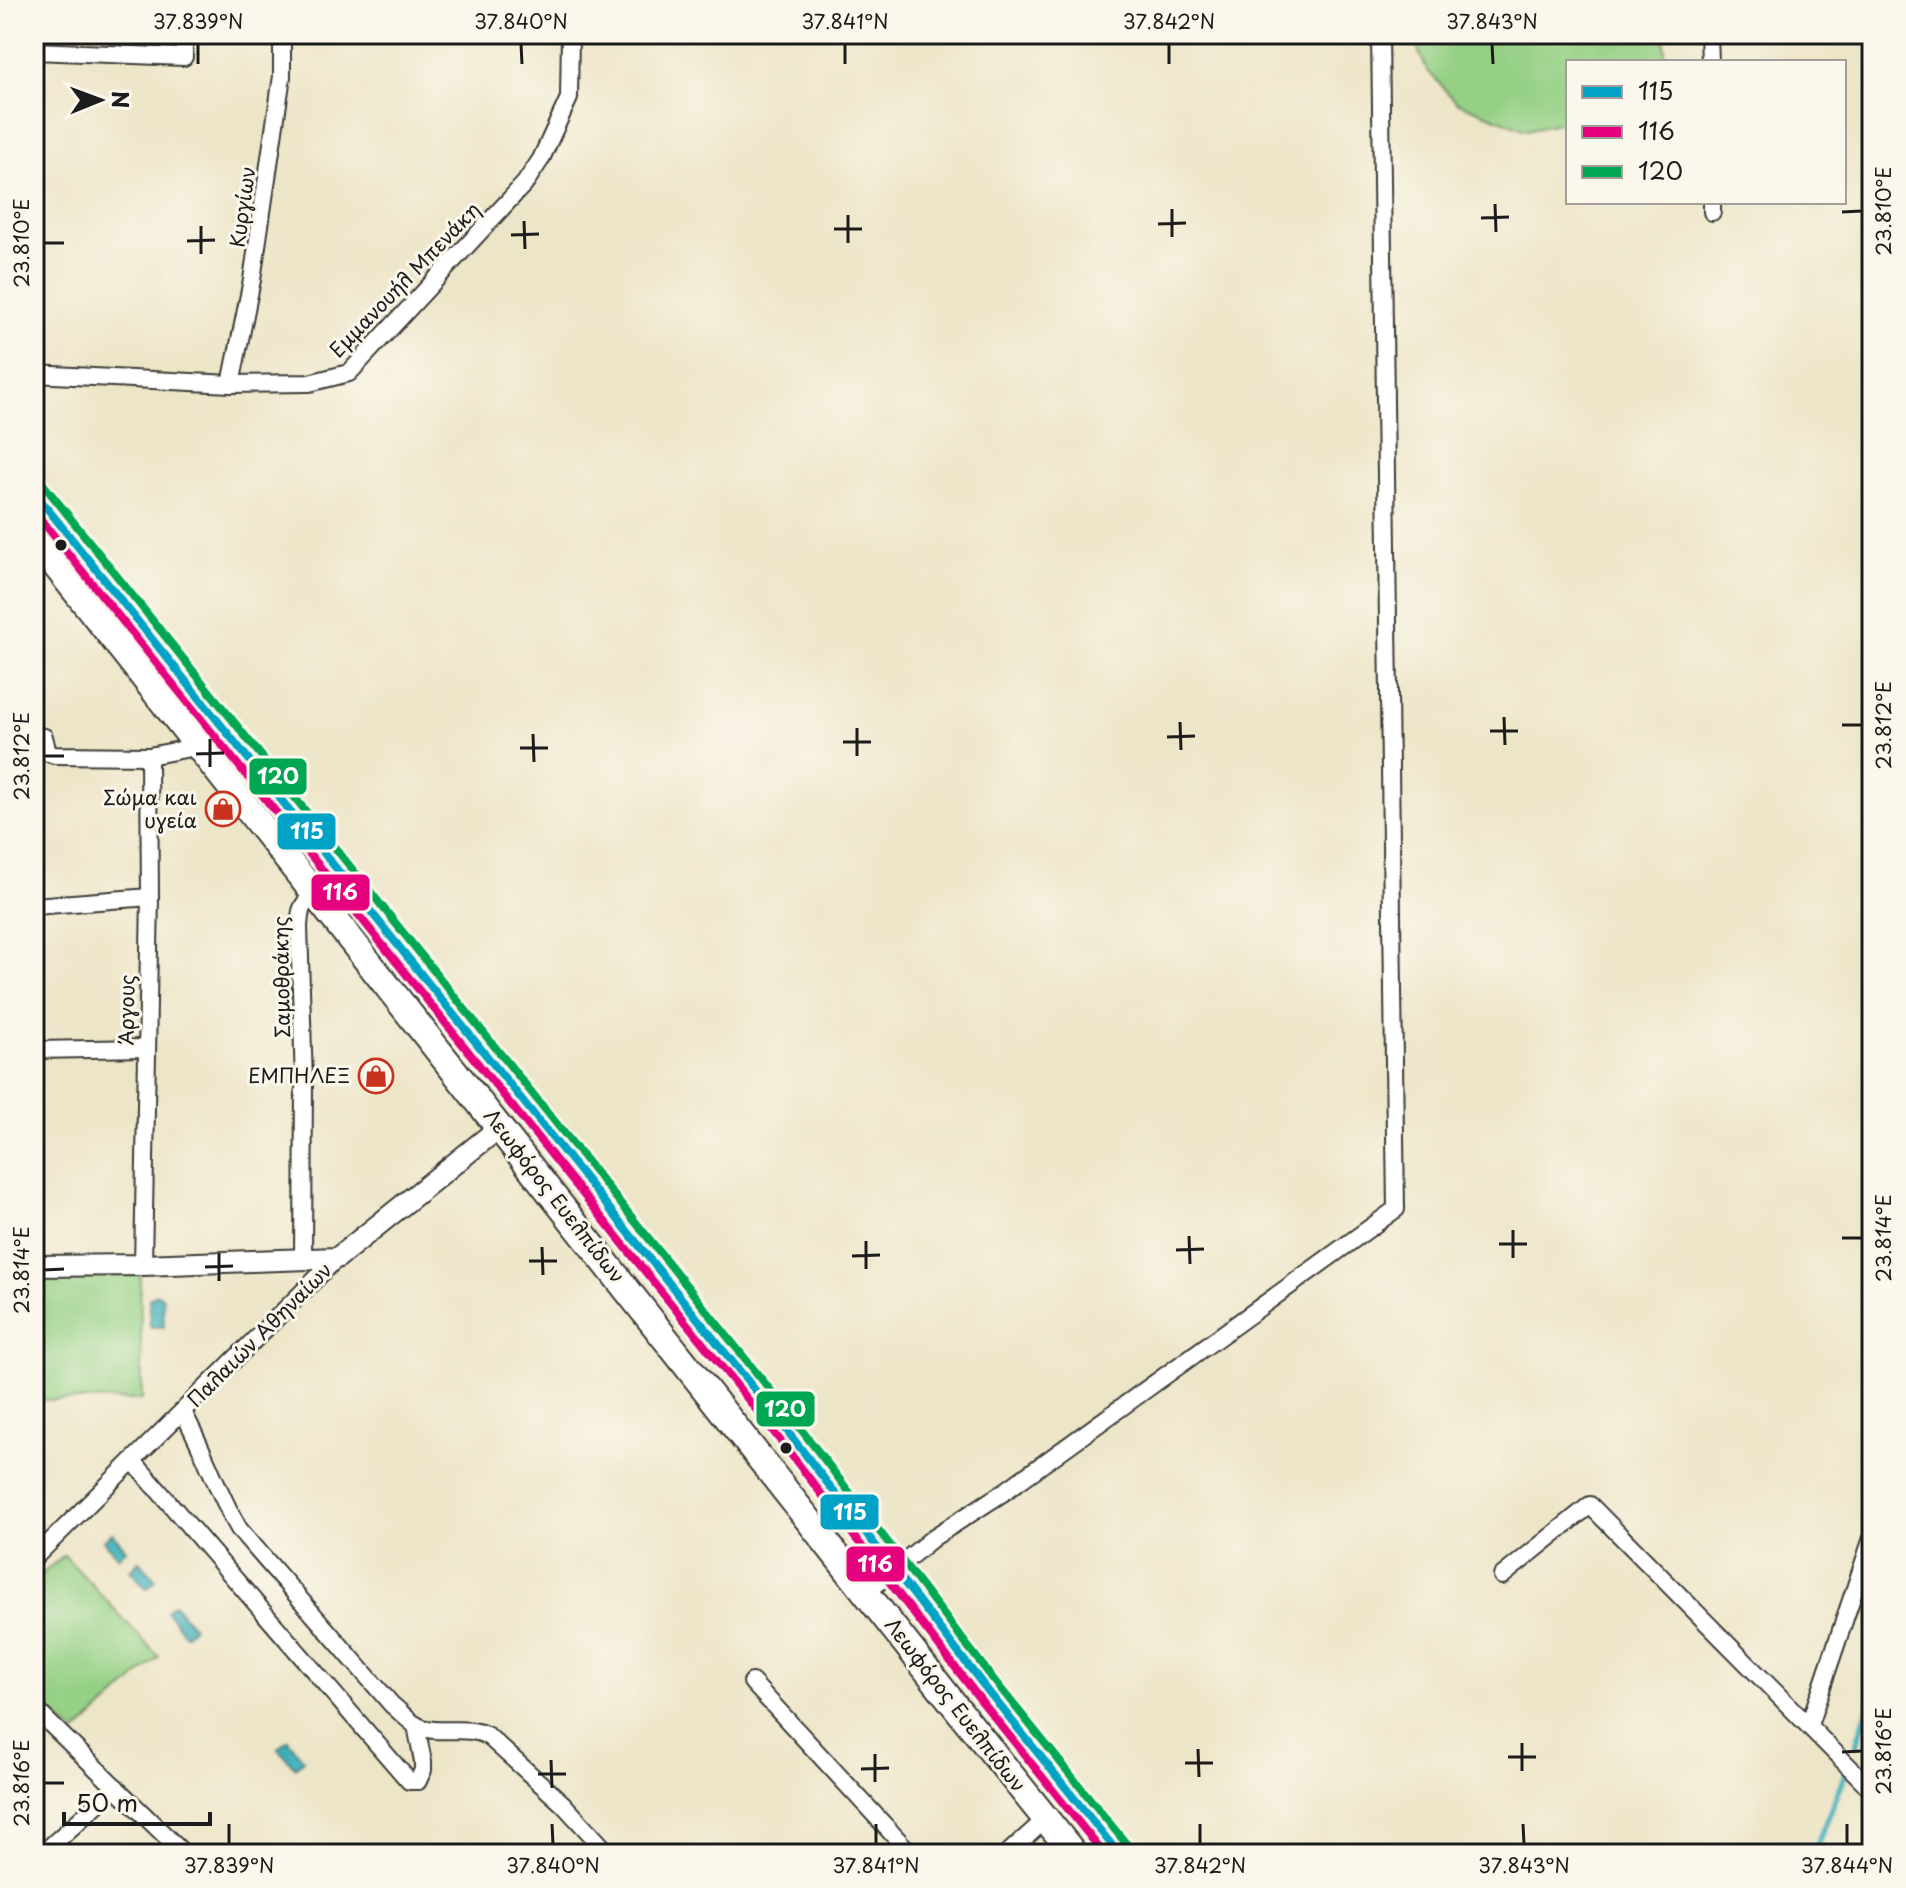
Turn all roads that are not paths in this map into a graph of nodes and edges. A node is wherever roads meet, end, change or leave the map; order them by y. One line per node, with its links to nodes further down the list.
1 (184, 34): 6 (street)
2 (282, 34): 9 (street, Κυργίων)
3 (570, 34): 9 (street, Εμμανουήλ Μπενάκη)
4 (1380, 34): 30 (street)
5 (1709, 34): 7 (street)
6 (34, 51)
7 (1710, 60)
8 (34, 374): 9 (street, Εμμανουήλ Μπενάκη)
9 (231, 384)
10 (34, 492): 30 (main road, Λεωφόρος Ευελπίδων)
11 (34, 538): 13 (main road, Λεωφόρος Ευελπίδων)
12 (34, 736): 14 (street)
13 (201, 749): 14 (street); 15 (main road, Λεωφόρος Ευελπίδων)
14 (149, 756): 16 (street, Άργους)
15 (315, 894): 20 (main road, Λεωφόρος Ευελπίδων); 22 (street, Σαμοθράκης)
16 (150, 897): 17 (street); 18 (street, Άργους)
17 (34, 906)
18 (146, 1048): 19 (street); 23 (street, Άργους)
19 (34, 1050)
20 (500, 1127): 21 (street, Παλαιών Αθηναίων); 32 (main road, Λεωφόρος Ευελπίδων)
21 (337, 1258): 22 (street); 25 (street, Παλαιών Αθηναίων)
22 (303, 1259): 23 (street)
23 (143, 1265): 24 (street)
24 (34, 1266)
25 (183, 1412): 27 (street, Παλαιών Αθηναίων); 35 (street)
26 (34, 1454): 29 (street)
27 (133, 1461): 29 (street, Παλαιών Αθηναίων); 35 (street)
28 (1872, 1538): 36 (street)
29 (35, 1558)
30 (893, 1570): 32 (street); 46 (main road, Λεωφόρος Ευελπίδων)
31 (1502, 1576): 36 (street)
32 (867, 1592): 39 (main road, Λεωφόρος Ευελπίδων)
33 (752, 1682): 43 (street)
34 (34, 1708): 37 (street)
35 (416, 1725): 42 (street)
36 (1809, 1725): 38 (street)
37 (116, 1787): 40 (street); 41 (street)
38 (1872, 1790)
39 (1046, 1819): 44 (street); 45 (main road, Λεωφόρος Ευελπίδων)
40 (42, 1854)
41 (184, 1854)
42 (609, 1854)
43 (911, 1854)
44 (1007, 1854)
45 (1074, 1854)
46 (1119, 1854)

